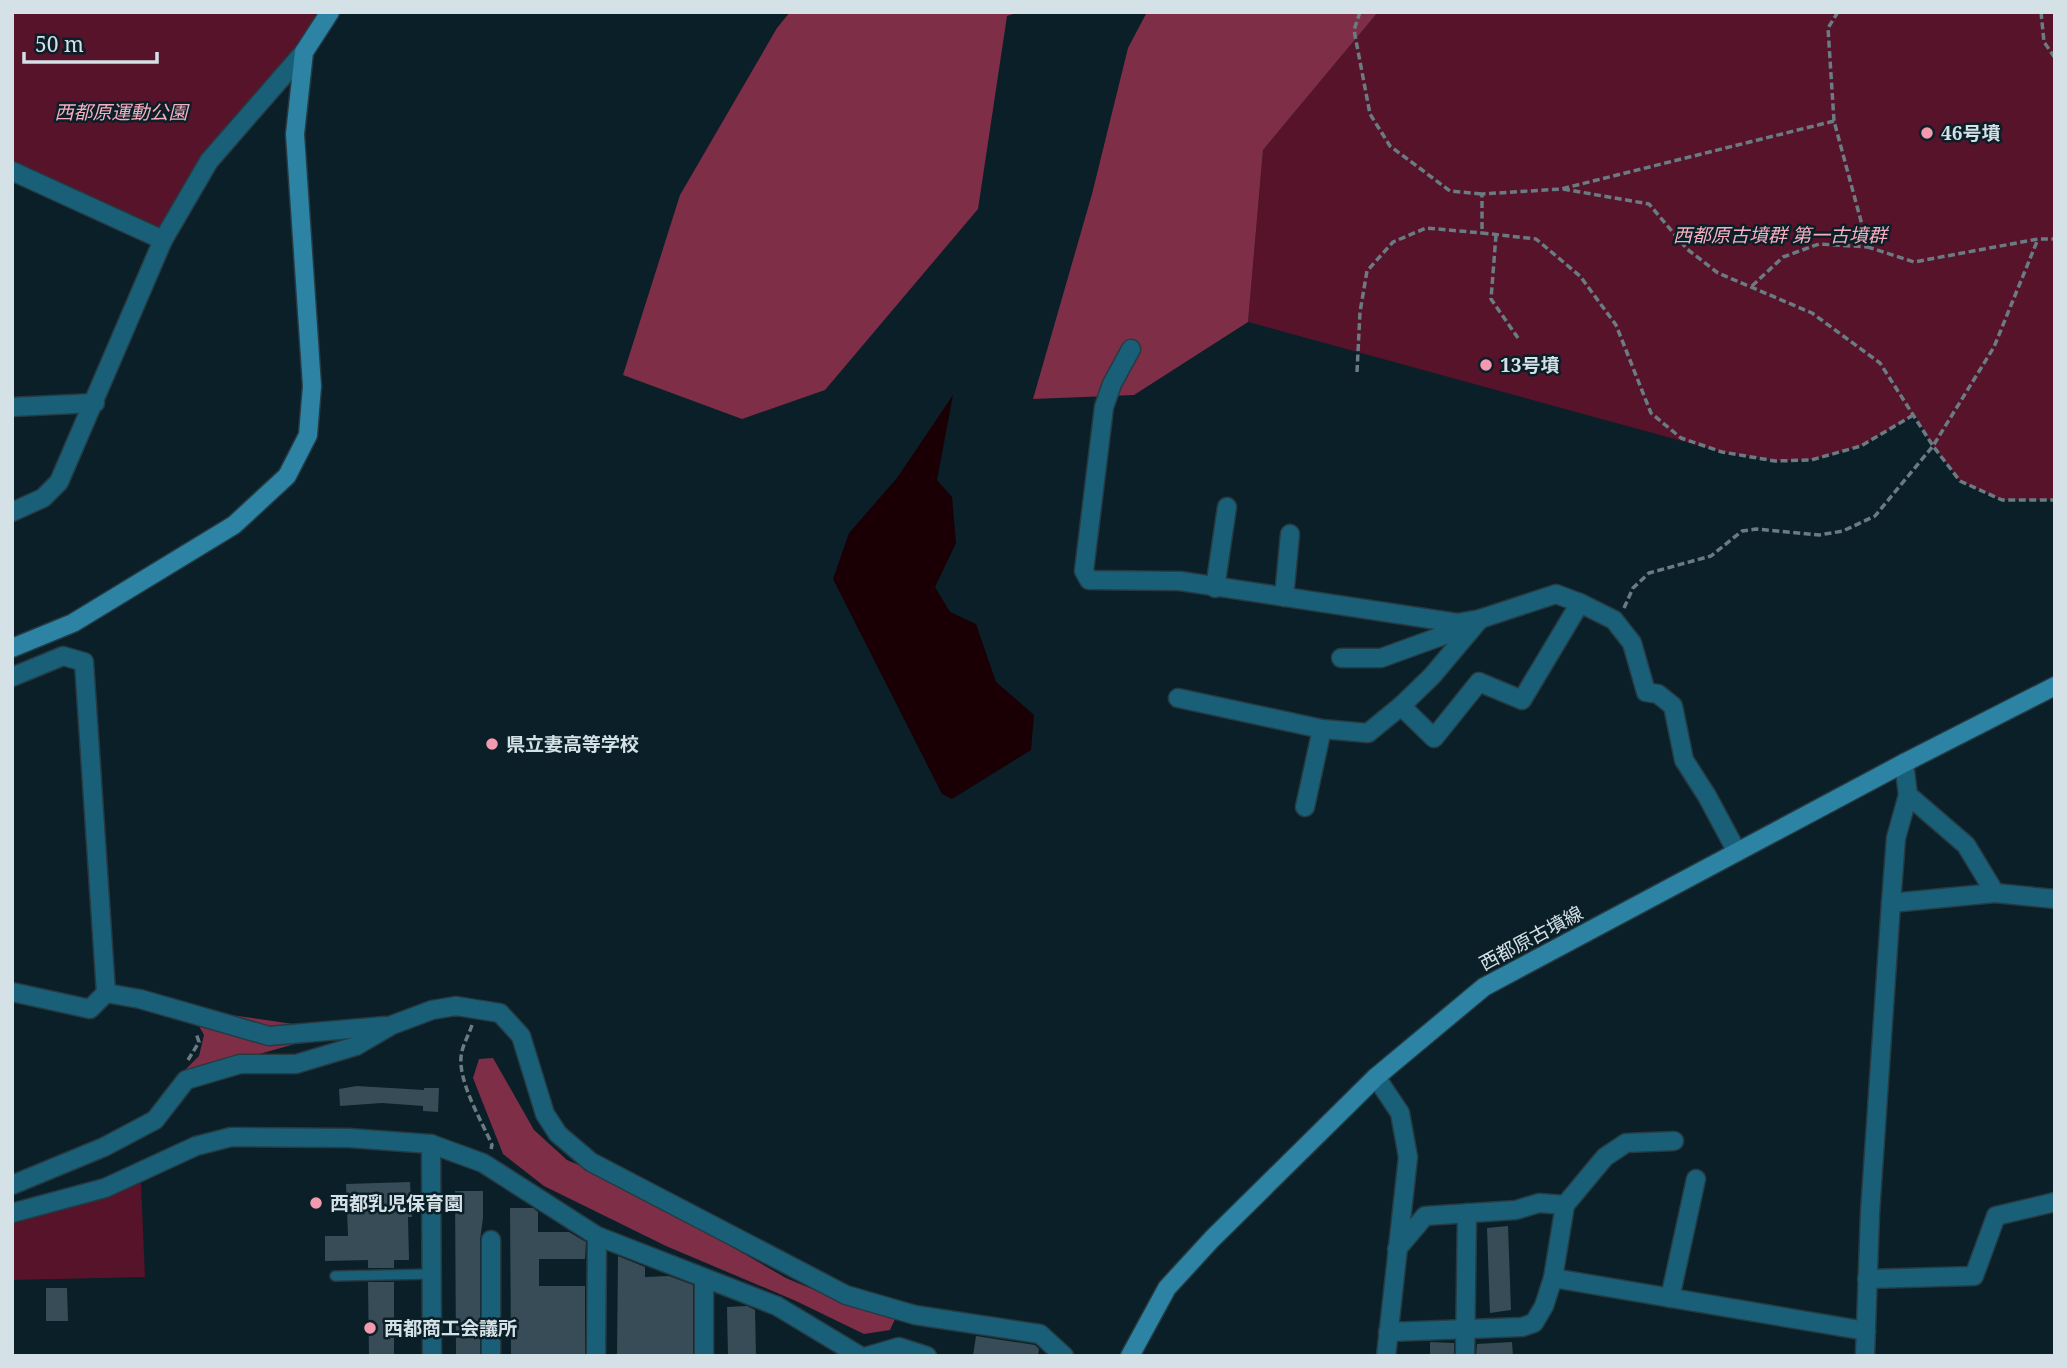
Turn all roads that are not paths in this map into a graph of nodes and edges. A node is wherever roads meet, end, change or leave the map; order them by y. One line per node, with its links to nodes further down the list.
1 (330, 12): 2 (main road)
2 (303, 52): 4 (street); 16 (main road)
3 (12, 171): 4 (street)
4 (163, 240): 6 (street)
5 (1131, 349): 11 (street)
6 (95, 403): 7 (street); 9 (street)
7 (12, 407)
8 (1227, 507): 11 (street)
9 (12, 512)
10 (1290, 534): 12 (street)
11 (1215, 588): 12 (street)
12 (1284, 597): 15 (street)
13 (1580, 603): 14 (street); 21 (street); 26 (street)
14 (1480, 620): 15 (street); 21 (street)
15 (1457, 623): 17 (street)
16 (12, 648)
17 (1341, 658)
18 (12, 677): 31 (street)
19 (2055, 687): 23 (main road, 西都原古墳線)
20 (1178, 698): 22 (street)
21 (1401, 706): 22 (street)
22 (1322, 729): 25 (street)
23 (1904, 763): 24 (street); 26 (main road, 西都原古墳線)
24 (1908, 795): 27 (street); 29 (street)
25 (1306, 807)
26 (1737, 852): 33 (main road, 西都原古墳線)
27 (1995, 893): 28 (street); 29 (street)
28 (2055, 899)
29 (1891, 902): 49 (street)
30 (12, 992): 31 (street)
31 (107, 993): 32 (street)
32 (392, 1025): 37 (street); 61 (street)
33 (1376, 1077): 44 (street); 62 (main road, 西都原古墳線)
34 (1674, 1141): 39 (street)
35 (431, 1144): 40 (street); 42 (street); 45 (street)
36 (1696, 1179): 50 (street)
37 (12, 1185)
38 (2055, 1202): 49 (street)
39 (1565, 1205): 41 (street); 48 (street)
40 (12, 1213)
41 (1467, 1213): 44 (street); 51 (street)
42 (597, 1236): 47 (street); 56 (street)
43 (491, 1240): 55 (street)
44 (1396, 1250): 53 (street)
45 (432, 1274): 46 (lane); 54 (street)
46 (335, 1276)
47 (704, 1278): 57 (street); 58 (street)
48 (1553, 1278): 50 (street); 51 (street)
49 (1867, 1279): 52 (street)
50 (1670, 1298): 52 (street)
51 (1466, 1329): 53 (street); 64 (street)
52 (1866, 1331): 65 (street)
53 (1388, 1332): 63 (street)
54 (432, 1356)
55 (491, 1356)
56 (596, 1356)
57 (704, 1356)
58 (860, 1356)
59 (868, 1356): 60 (street)
60 (927, 1356)
61 (1064, 1356)
62 (1129, 1356)
63 (1386, 1356)
64 (1465, 1356)
65 (1865, 1356)

